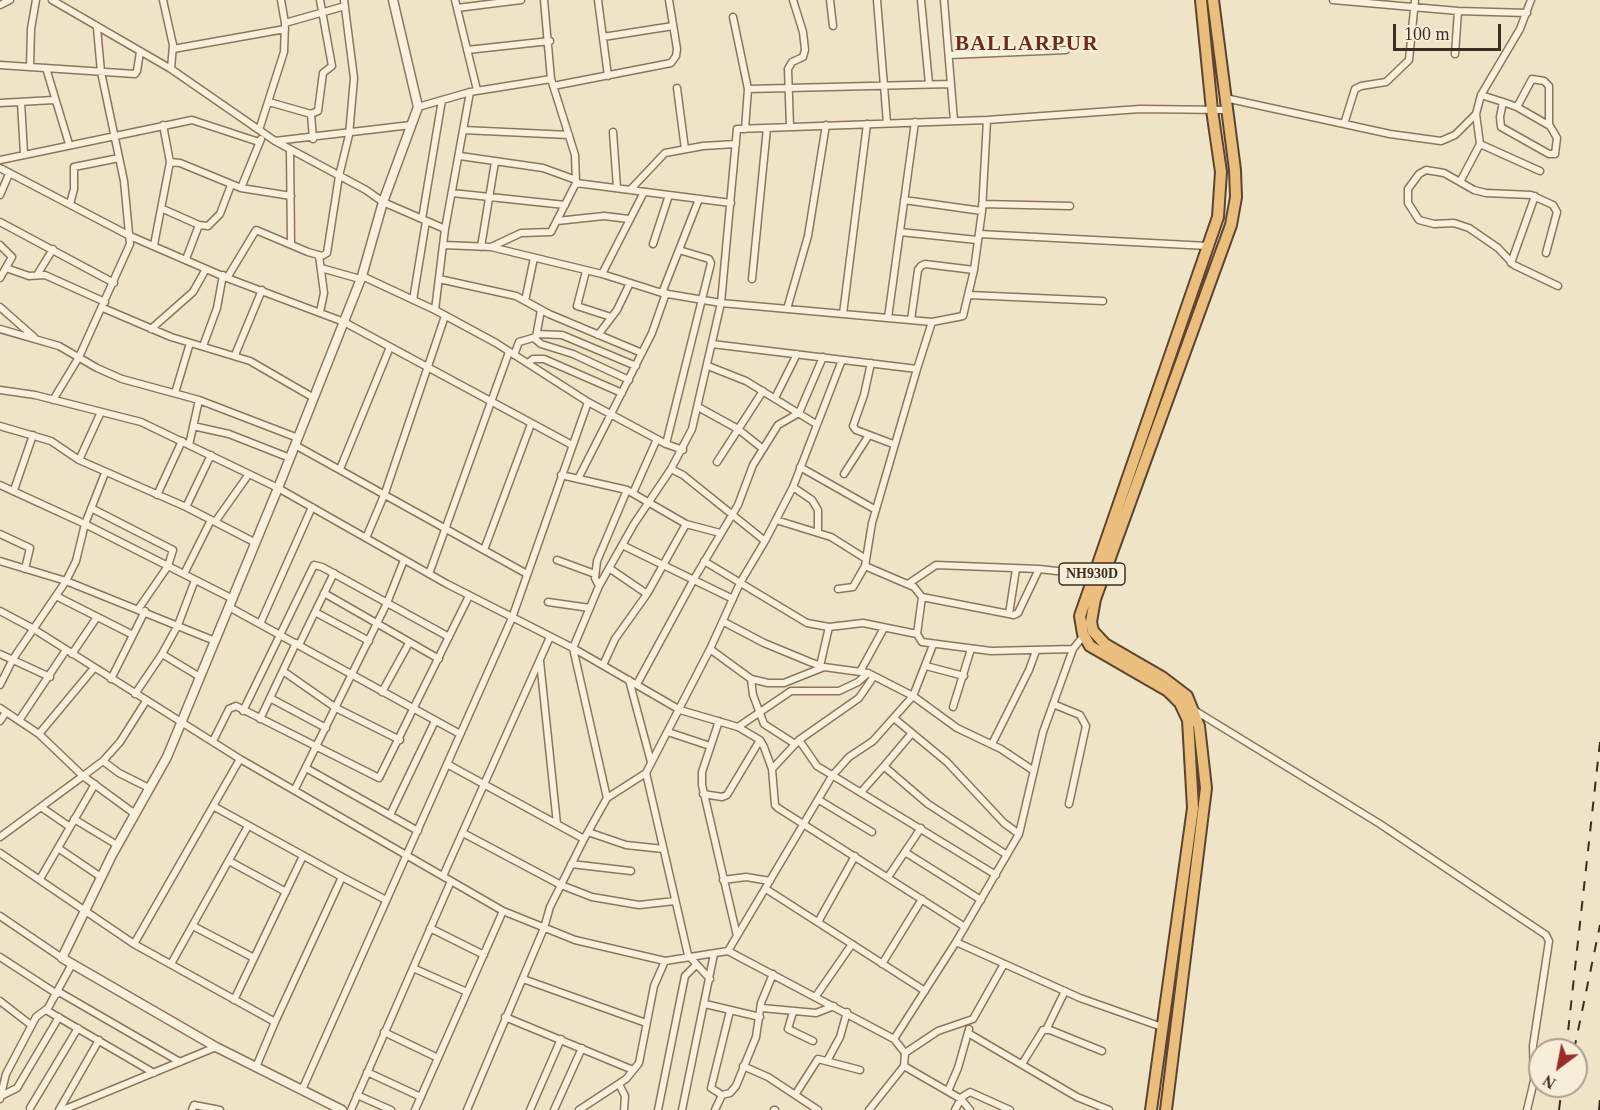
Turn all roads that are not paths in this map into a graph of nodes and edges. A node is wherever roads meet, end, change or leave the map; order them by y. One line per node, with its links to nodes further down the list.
1 (10, 0): 25 (street)
2 (36, 0): 45 (street)
3 (163, 0): 38 (street)
4 (281, 0): 32 (street)
5 (320, 0): 29 (street)
6 (393, 0): 66 (street)
7 (455, 0): 26 (street)
8 (521, 0): 23 (street)
9 (544, 0): 37 (street)
10 (598, 0): 36 (street)
11 (669, 0): 33 (street)
12 (793, 0): 55 (street)
13 (830, 0): 34 (street)
14 (877, 0): 53 (street)
15 (921, 0): 51 (street)
16 (944, 0): 43 (street)
17 (1202, 0): 68 (highway, NH930D)
18 (1213, 0): 59 (highway, NH930D)
19 (1333, 0): 27 (street)
20 (1414, 0): 27 (street)
21 (1531, 0): 30 (street)
22 (56, 1): 35 (street)
23 (497, 1): 26 (street)
24 (345, 3): 29 (street); 89 (street)
25 (0, 5)
26 (457, 8): 39 (street)
27 (1414, 8): 28 (street); 77 (street)
28 (1458, 11): 30 (street); 42 (street)
29 (323, 12): 32 (street); 70 (street)
30 (1527, 13): 58 (street)
31 (733, 17): 56 (street)
32 (285, 26): 38 (street); 63 (street)
33 (673, 26): 36 (street); 49 (street)
34 (833, 26)
35 (98, 28): 41 (street); 48 (street)
36 (603, 37): 49 (street)
37 (550, 41): 39 (street); 50 (street)
38 (173, 49): 47 (street)
39 (468, 50): 57 (street)
40 (1066, 50): 43 (street)
41 (140, 52): 47 (street); 48 (street)
42 (1455, 54)
43 (949, 55): 52 (street)
44 (0, 64): 45 (street)
45 (30, 67): 46 (street)
46 (46, 68): 48 (street); 60 (street)
47 (171, 69): 86 (street)
48 (101, 72): 88 (street)
49 (608, 76): 50 (street)
50 (552, 83): 57 (street); 90 (street)
51 (929, 84): 52 (street); 53 (street)
52 (951, 84): 73 (street)
53 (884, 87): 55 (street); 75 (street)
54 (677, 88): 97 (street)
55 (788, 88): 56 (street); 82 (street)
56 (748, 89): 84 (street)
57 (474, 91): 61 (street); 85 (street)
58 (1481, 95): 64 (street); 71 (street)
59 (1225, 98): 69 (highway, NH930D); 77 (street)
60 (54, 100): 62 (street); 94 (street)
61 (442, 100): 66 (street); 132 (street)
62 (21, 102): 65 (street); 99 (street)
63 (269, 102): 70 (street); 86 (street)
64 (1503, 102): 67 (street); 81 (street)
65 (0, 103)
66 (418, 107): 79 (street)
67 (1516, 107): 81 (street); 81 (street)
68 (1212, 110): 69 (street); 72 (street); 146 (highway, NH930D)
69 (1226, 110): 331 (highway, NH930D)
70 (311, 114): 91 (street)
71 (1476, 114): 77 (street); 96 (street)
72 (987, 120): 73 (street); 129 (street)
73 (954, 121): 74 (street)
74 (915, 122): 75 (street); 123 (street)
75 (886, 123): 76 (street)
76 (867, 124): 80 (street); 185 (street)
77 (1344, 124)
78 (163, 125): 88 (street); 92 (street); 103 (street)
79 (411, 125): 89 (street); 124 (street)
80 (826, 125): 82 (street); 181 (street)
81 (1549, 125)
82 (790, 127): 83 (street)
83 (767, 128): 84 (street); 167 (street)
84 (745, 129): 95 (street)
85 (463, 130): 90 (street); 100 (street)
86 (261, 131): 92 (street); 93 (street)
87 (614, 132): 113 (street)
88 (115, 135): 94 (street); 101 (street)
89 (349, 135): 91 (street); 108 (street)
90 (568, 135): 109 (street)
91 (313, 138): 93 (street)
92 (260, 141): 112 (street)
93 (275, 141): 98 (street)
94 (69, 144): 99 (street)
95 (736, 144): 97 (street); 125 (street)
96 (1480, 144): 106 (street); 110 (street)
97 (686, 149): 114 (street)
98 (290, 150): 108 (street); 119 (street)
99 (24, 154): 102 (street)
100 (460, 156): 104 (street); 116 (street)
101 (119, 158): 126 (street); 139 (street)
102 (0, 159)
103 (170, 162): 111 (street); 130 (street)
104 (495, 162): 109 (street); 120 (street)
105 (0, 168): 107 (street)
106 (1540, 171)
107 (9, 174): 117 (street); 126 (street)
108 (339, 176): 124 (street); 152 (street)
109 (576, 181): 113 (street); 127 (street)
110 (1460, 182): 121 (street); 155 (street)
111 (231, 185): 112 (street); 135 (street)
112 (241, 188): 119 (street)
113 (618, 188): 114 (street)
114 (630, 190): 115 (street)
115 (644, 192): 118 (street); 131 (street)
116 (452, 193): 120 (street); 136 (street)
117 (0, 195)
118 (669, 195): 122 (street); 143 (street)
119 (291, 196): 142 (street)
120 (490, 196): 127 (street); 147 (street)
121 (1535, 196): 151 (street); 155 (street)
122 (699, 199): 125 (street); 150 (street)
123 (904, 200): 129 (street); 138 (street)
124 (383, 202): 132 (street); 165 (street)
125 (731, 203): 178 (street)
126 (70, 204): 139 (street)
127 (565, 205): 133 (street)
128 (1070, 206): 129 (street)
129 (982, 207): 140 (street)
130 (163, 209): 135 (street); 141 (street)
131 (629, 219): 133 (street); 161 (street)
132 (424, 220): 136 (street); 175 (street)
133 (557, 221): 148 (street)
134 (2, 223): 137 (street); 149 (street)
135 (199, 225): 154 (street)
136 (445, 229): 145 (street)
137 (0, 232)
138 (900, 232): 140 (street); 188 (street)
139 (130, 236): 141 (street); 168 (street)
140 (978, 237): 146 (street); 159 (street)
141 (154, 244): 154 (street)
142 (291, 244): 152 (street); 163 (street)
143 (653, 244)
144 (0, 245): 156 (street)
145 (444, 245): 147 (street); 166 (street)
146 (1208, 246): 300 (highway, NH930D)
147 (481, 247): 148 (street)
148 (491, 247): 153 (street)
149 (53, 249): 162 (street); 168 (street)
150 (679, 249): 172 (street); 174 (street)
151 (1546, 253)
152 (319, 256): 157 (street)
153 (534, 258): 160 (street); 176 (street)
154 (186, 259): 158 (street)
155 (1511, 262): 170 (street)
156 (6, 268): 162 (street); 164 (street)
157 (321, 268): 165 (street); 184 (street)
158 (206, 269): 163 (street); 193 (street)
159 (974, 270): 173 (street); 189 (street)
160 (586, 271): 161 (street); 187 (street)
161 (602, 274): 169 (street)
162 (37, 275): 179 (street)
163 (225, 277): 171 (street); 199 (street)
164 (0, 278)
165 (361, 278): 175 (street); 190 (street)
166 (439, 279): 176 (street); 182 (street)
167 (752, 279)
168 (114, 283): 179 (street)
169 (630, 283): 172 (street); 187 (street)
170 (1558, 286)
171 (262, 290): 184 (street); 204 (street)
172 (664, 293): 174 (street); 201 (street)
173 (969, 295): 177 (street); 191 (street)
174 (701, 299): 178 (street); 239 (street)
175 (413, 300): 182 (street)
176 (525, 301): 183 (street)
177 (1103, 301)
178 (721, 303): 181 (street); 198 (street)
179 (104, 305): 193 (street); 205 (street)
180 (0, 307): 196 (street)
181 (787, 309): 185 (street)
182 (435, 310): 186 (street)
183 (541, 310): 194 (street); 195 (street)
184 (320, 312): 190 (street)
185 (843, 314): 188 (street)
186 (445, 316): 202 (street); 212 (street)
187 (611, 317): 194 (street)
188 (888, 318): 189 (street)
189 (911, 320): 191 (street)
190 (344, 322): 200 (street); 219 (street)
191 (932, 322): 213 (street)
192 (0, 329): 196 (street)
193 (151, 329): 197 (street)
194 (598, 335): 201 (street)
195 (535, 336): 202 (street); 210 (street); 214 (street)
196 (34, 338): 205 (street)
197 (190, 343): 199 (street); 217 (street)
198 (712, 344): 203 (street); 211 (street)
199 (203, 346): 204 (street)
200 (390, 347): 212 (street); 250 (street)
201 (642, 353): 210 (street)
202 (512, 354): 208 (street); 223 (street)
203 (797, 354): 206 (street); 220 (street)
204 (236, 355): 219 (street)
205 (79, 357): 217 (street); 221 (street)
206 (823, 357): 207 (street); 227 (street)
207 (842, 360): 209 (street); 230 (street)
208 (528, 363): 218 (street); 224 (street)
209 (871, 363): 213 (street); 235 (street)
210 (636, 366): 214 (street)
211 (708, 366): 216 (street); 225 (street)
212 (428, 369): 223 (street); 262 (street)
213 (917, 369): 240 (street)
214 (629, 380): 218 (street)
215 (0, 390): 221 (street)
216 (763, 391): 220 (street); 233 (street)
217 (175, 393): 222 (street)
218 (622, 393): 228 (street)
219 (314, 398): 238 (street)
220 (775, 398): 227 (street)
221 (52, 400): 226 (street)
222 (199, 400): 232 (street); 238 (street)
223 (489, 402): 229 (street); 274 (street)
224 (588, 402): 228 (street); 242 (street)
225 (698, 407): 233 (street); 244 (street)
226 (101, 412): 237 (street); 247 (street)
227 (799, 413): 230 (street); 243 (street)
228 (611, 414): 236 (street); 256 (street)
229 (531, 424): 242 (street); 282 (street)
230 (816, 424): 249 (street)
231 (0, 426): 234 (street)
232 (193, 426): 241 (street); 246 (street)
233 (738, 429): 243 (street); 248 (street)
234 (33, 435): 247 (street); 260 (street)
235 (869, 435): 240 (street); 254 (street)
236 (657, 439): 239 (street); 261 (street)
237 (182, 441): 241 (street); 263 (street)
238 (297, 442): 246 (street); 250 (street)
239 (666, 444): 244 (street)
240 (894, 444): 268 (street)
241 (189, 445): 245 (street)
242 (572, 445): 255 (street)
243 (763, 449): 269 (street)
244 (683, 450): 251 (street)
245 (211, 456): 253 (street); 265 (street)
246 (290, 458): 259 (street)
247 (79, 460): 252 (street)
248 (717, 462)
249 (800, 467): 258 (street); 268 (street)
250 (340, 469): 262 (street)
251 (671, 470): 264 (street); 269 (street)
252 (105, 473): 263 (street); 267 (street)
253 (249, 474): 259 (street); 271 (street)
254 (844, 474)
255 (561, 476): 256 (street); 298 (street)
256 (578, 479): 261 (street)
257 (0, 485): 260 (street)
258 (793, 487): 270 (street); 276 (street)
259 (278, 488): 266 (street); 280 (street)
260 (14, 490): 272 (street)
261 (630, 491): 264 (street); 299 (street)
262 (385, 493): 274 (street); 278 (street)
263 (157, 495): 265 (street)
264 (650, 501): 273 (street); 281 (street)
265 (186, 507): 271 (street)
266 (312, 507): 278 (street); 325 (street)
267 (91, 508): 272 (street); 289 (street)
268 (876, 510): 283 (street)
269 (732, 514): 275 (street); 279 (street)
270 (776, 520): 276 (street); 279 (street)
271 (213, 521): 280 (street); 296 (street)
272 (86, 524): 289 (street); 303 (street)
273 (686, 524): 275 (street); 288 (street)
274 (445, 529): 282 (street); 297 (street)
275 (720, 533): 287 (street)
276 (818, 533): 283 (street)
277 (0, 534): 292 (street)
278 (366, 538): 284 (street)
279 (765, 541): 304 (street)
280 (256, 543): 315 (street)
281 (622, 544): 288 (street); 291 (street)
282 (484, 550): 298 (street)
283 (866, 559): 290 (street)
284 (404, 560): 297 (street); 316 (street)
285 (0, 561): 292 (street)
286 (557, 561): 299 (street)
287 (704, 561): 301 (street); 304 (street)
288 (665, 565): 301 (street); 309 (street)
289 (168, 566): 296 (street); 318 (street)
290 (865, 566): 305 (street); 307 (street)
291 (609, 568): 306 (street); 309 (street)
292 (25, 569): 303 (street)
293 (1016, 569): 294 (street); 305 (street); 321 (street)
294 (1039, 569): 300 (street); 321 (street)
295 (334, 573): 308 (street); 316 (street); 334 (street)
296 (184, 574): 302 (street)
297 (429, 574): 311 (street)
298 (527, 574): 323 (street)
299 (595, 574): 306 (street)
300 (1092, 575): 331 (highway, NH930D)
301 (693, 579): 313 (street); 367 (street)
302 (195, 580): 315 (street); 326 (street)
303 (66, 581): 310 (street); 318 (street)
304 (740, 583): 313 (street); 328 (street)
305 (908, 584): 312 (street)
306 (599, 586): 317 (street)
307 (838, 589)
308 (324, 593): 320 (street); 327 (street)
309 (647, 594): 353 (street)
310 (56, 596): 322 (street); 329 (street)
311 (469, 596): 323 (street); 335 (street)
312 (922, 597): 321 (street); 332 (street)
313 (734, 599): 324 (street)
314 (548, 602): 317 (street)
315 (231, 603): 325 (street); 337 (street)
316 (387, 603): 327 (street); 335 (street)
317 (590, 608): 342 (street)
318 (142, 610): 326 (street); 333 (street)
319 (0, 611): 329 (street)
320 (315, 612): 338 (street); 340 (street)
321 (1009, 614)
322 (97, 617): 333 (street); 347 (street)
323 (512, 618): 336 (street); 395 (street)
324 (724, 622): 345 (street); 354 (street)
325 (260, 624): 334 (street)
326 (177, 625): 337 (street); 349 (street)
327 (376, 625): 338 (street); 339 (street)
328 (829, 627): 330 (street); 354 (street)
329 (32, 628): 347 (street); 350 (street)
330 (884, 628): 332 (street); 357 (street)
331 (1088, 632): 344 (street); 380 (highway); 519 (highway)
332 (917, 634): 341 (street)
333 (133, 635): 364 (street)
334 (280, 635): 340 (street); 381 (street)
335 (449, 637): 351 (street)
336 (550, 637): 342 (street); 352 (street)
337 (215, 641): 363 (street)
338 (369, 641): 359 (street)
339 (409, 643): 351 (street); 369 (street)
340 (297, 644): 358 (street); 359 (street)
341 (933, 645): 343 (street); 355 (street)
342 (573, 648): 353 (street); 420 (street)
343 (970, 649): 346 (street); 361 (street)
344 (1072, 649): 346 (street); 374 (street)
345 (710, 650): 365 (street); 379 (street)
346 (1035, 651): 400 (street)
347 (69, 652): 356 (street); 362 (street)
348 (0, 654): 350 (street)
349 (162, 654): 363 (street); 370 (street)
350 (13, 658): 362 (street); 368 (street)
351 (439, 659): 377 (street)
352 (540, 660): 415 (street); 429 (street)
353 (603, 665): 366 (street)
354 (822, 666): 357 (street); 365 (street)
355 (926, 666): 361 (street); 371 (street)
356 (94, 668): 364 (street); 394 (street)
357 (861, 670): 360 (street)
358 (283, 671): 372 (street); 376 (street)
359 (353, 675): 369 (street); 376 (street)
360 (871, 675): 371 (street); 382 (street); 399 (street)
361 (964, 676): 375 (street)
362 (50, 677): 383 (street)
363 (200, 677): 389 (street)
364 (111, 679): 370 (street)
365 (750, 679): 382 (street)
366 (629, 680): 367 (street); 405 (street)
367 (638, 684): 379 (street)
368 (0, 685)
369 (382, 692): 377 (street)
370 (135, 694): 373 (street)
371 (913, 696): 385 (street); 400 (street)
372 (270, 698): 384 (street); 391 (street)
373 (146, 701): 389 (street); 404 (street)
374 (1053, 704): 410 (street); 422 (street)
375 (954, 707)
376 (336, 708): 391 (street); 396 (street)
377 (414, 709): 387 (street); 396 (street)
378 (3, 710): 383 (street); 386 (street)
379 (680, 710): 388 (street); 392 (street)
380 (1194, 710): 574 (highway); 575 (street)
381 (243, 711): 384 (street); 398 (street)
382 (759, 712): 390 (street); 399 (street)
383 (20, 719): 394 (street)
384 (260, 719): 402 (street)
385 (895, 719): 393 (street); 413 (street)
386 (0, 721)
387 (435, 721): 395 (street); 426 (street)
388 (719, 721): 390 (street); 401 (street)
389 (181, 722): 398 (street); 416 (street)
390 (738, 727): 397 (street)
391 (326, 728): 402 (street)
392 (668, 732): 401 (street); 405 (street)
393 (912, 733): 407 (street); 437 (street)
394 (39, 734): 412 (street)
395 (460, 734): 406 (street)
396 (400, 740): 402 (street)
397 (759, 740): 409 (street); 419 (street)
398 (213, 741): 403 (street)
399 (797, 742): 409 (street); 413 (street)
400 (992, 744): 410 (street)
401 (710, 746): 419 (street)
402 (316, 748): 408 (street)
403 (240, 759): 417 (street); 423 (street)
404 (103, 761): 412 (street); 416 (street)
405 (651, 763): 411 (street)
406 (447, 764): 415 (street); 433 (street)
407 (885, 765): 418 (street); 446 (street)
408 (306, 768): 417 (street); 426 (street)
409 (772, 769): 428 (street)
410 (1034, 771): 437 (street)
411 (646, 773): 420 (street); 442 (street)
412 (83, 776): 414 (street); 424 (street)
413 (832, 776): 418 (street); 421 (street)
414 (95, 784): 425 (street); 427 (street)
415 (485, 784): 429 (street); 436 (street)
416 (150, 788): 425 (street)
417 (295, 789): 445 (street)
418 (862, 791): 432 (street)
419 (703, 794): 458 (street)
420 (607, 798): 434 (street)
421 (819, 800): 428 (street); 435 (street)
422 (1069, 804)
423 (213, 806): 430 (street); 478 (street)
424 (41, 807): 431 (street); 438 (street)
425 (135, 814): 440 (street)
426 (390, 815): 433 (street)
427 (74, 819): 431 (street); 440 (street)
428 (805, 823): 448 (street); 460 (street)
429 (557, 824): 439 (street)
430 (248, 826): 447 (street); 449 (street)
431 (70, 827): 441 (street)
432 (921, 828): 443 (street); 452 (street)
433 (417, 831): 445 (street)
434 (588, 832): 439 (street); 442 (street)
435 (872, 832)
436 (463, 833): 453 (street); 461 (street)
437 (1019, 834): 446 (street)
438 (0, 837)
439 (584, 839): 450 (street)
440 (117, 845): 454 (street)
441 (58, 848): 454 (street); 457 (street)
442 (663, 849): 467 (street)
443 (905, 852): 456 (street); 466 (street)
444 (0, 853): 457 (street)
445 (407, 854): 453 (street); 465 (street)
446 (1007, 855): 452 (street)
447 (303, 856): 455 (street); 463 (street)
448 (855, 856): 456 (street); 471 (street)
449 (229, 861): 463 (street); 472 (street)
450 (571, 864): 451 (street); 461 (street)
451 (631, 871)
452 (996, 875): 466 (street)
453 (443, 876): 459 (street)
454 (101, 877): 469 (street)
455 (342, 877): 465 (street); 514 (street)
456 (888, 877): 464 (street)
457 (40, 879): 469 (street)
458 (723, 880): 460 (street); 476 (street)
459 (452, 881): 468 (street); 474 (street)
460 (770, 881): 462 (street)
461 (561, 885): 467 (street); 475 (street)
462 (766, 889): 471 (street); 476 (street)
463 (286, 892): 486 (street)
464 (922, 899): 473 (street); 490 (street)
465 (386, 900): 543 (street)
466 (981, 900): 473 (street)
467 (675, 901): 483 (street)
468 (503, 911): 475 (street); 482 (street)
469 (84, 912): 478 (street); 485 (street)
470 (0, 916): 485 (street)
471 (818, 922): 479 (street)
472 (193, 926): 486 (street); 489 (street)
473 (965, 927): 477 (street)
474 (430, 928): 482 (street); 493 (street)
475 (544, 928): 487 (street); 495 (street)
476 (737, 936): 480 (street)
477 (956, 942): 491 (street); 497 (street)
478 (134, 944): 489 (street)
479 (852, 944): 490 (street); 501 (street)
480 (728, 951): 481 (street); 494 (street)
481 (714, 954): 483 (street); 496 (street)
482 (484, 955): 498 (street)
483 (688, 955): 487 (street); 492 (street)
484 (0, 957): 500 (street)
485 (62, 958): 488 (street)
486 (254, 958): 502 (street)
487 (665, 961): 516 (street)
488 (72, 964): 500 (street); 527 (street)
489 (171, 964): 502 (street)
490 (882, 964): 497 (street)
491 (1004, 964): 499 (street); 515 (street)
492 (696, 965): 496 (street); 564 (street)
493 (413, 968): 498 (street); 521 (street)
494 (773, 975): 501 (street); 506 (street)
495 (523, 979): 512 (street); 516 (street)
496 (710, 979): 504 (street)
497 (925, 991): 524 (street)
498 (467, 992): 531 (street)
499 (1065, 992): 519 (street); 520 (street)
500 (58, 993): 507 (street); 533 (street)
501 (816, 996): 505 (street)
502 (234, 1000): 514 (street)
503 (0, 1001): 517 (street)
504 (705, 1004): 508 (street); 565 (street)
505 (834, 1006): 509 (street); 510 (street)
506 (762, 1008): 509 (street); 513 (street)
507 (46, 1010): 511 (street); 517 (street)
508 (730, 1011): 513 (street); 546 (street)
509 (793, 1012): 526 (street)
510 (847, 1012): 524 (street); 532 (street)
511 (58, 1017): 518 (street); 548 (street)
512 (505, 1017): 523 (street); 559 (street)
513 (760, 1017): 536 (street)
514 (274, 1022): 535 (street)
515 (970, 1022): 522 (street); 530 (street)
516 (646, 1023): 538 (street)
517 (31, 1025): 548 (street)
518 (78, 1028): 525 (street); 551 (street)
519 (1162, 1028): 573 (highway)
520 (1046, 1030): 529 (street); 534 (street)
521 (384, 1032): 531 (street); 541 (street)
522 (968, 1033): 534 (street); 544 (street)
523 (561, 1039): 528 (street); 560 (street)
524 (894, 1039): 530 (street)
525 (99, 1040): 540 (street); 552 (street)
526 (813, 1041)
527 (216, 1047): 533 (street); 535 (street)
528 (582, 1048): 538 (street); 561 (street)
529 (1102, 1051)
530 (905, 1053): 537 (street)
531 (438, 1058): 549 (street)
532 (826, 1061): 539 (street); 547 (street)
533 (180, 1062): 540 (street)
534 (1022, 1064): 572 (street)
535 (256, 1066): 543 (street)
536 (743, 1066): 546 (street); 547 (street)
537 (904, 1066): 544 (street); 568 (street)
538 (633, 1070): 542 (street)
539 (860, 1070)
540 (154, 1072): 552 (street)
541 (367, 1072): 545 (street); 549 (street)
542 (619, 1084): 562 (street); 563 (street)
543 (302, 1090): 555 (street)
544 (948, 1091): 550 (street)
545 (357, 1095): 556 (street); 557 (street)
546 (722, 1095): 566 (street)
547 (795, 1095): 567 (street)
548 (1, 1097)
549 (420, 1097): 558 (street)
550 (961, 1099): 569 (street); 570 (street); 571 (street)
551 (30, 1108)
552 (61, 1110)
553 (192, 1110): 554 (street)
554 (220, 1110)
555 (342, 1110)
556 (351, 1110)
557 (391, 1110)
558 (415, 1110)
559 (466, 1110)
560 (530, 1110)
561 (554, 1110)
562 (579, 1110)
563 (624, 1110)
564 (658, 1110)
565 (682, 1110)
566 (715, 1110)
567 (818, 1110)
568 (869, 1110)
569 (955, 1110)
570 (970, 1110)
571 (1010, 1110)
572 (1109, 1110)
573 (1150, 1110)
574 (1166, 1110)
575 (1527, 1110)

